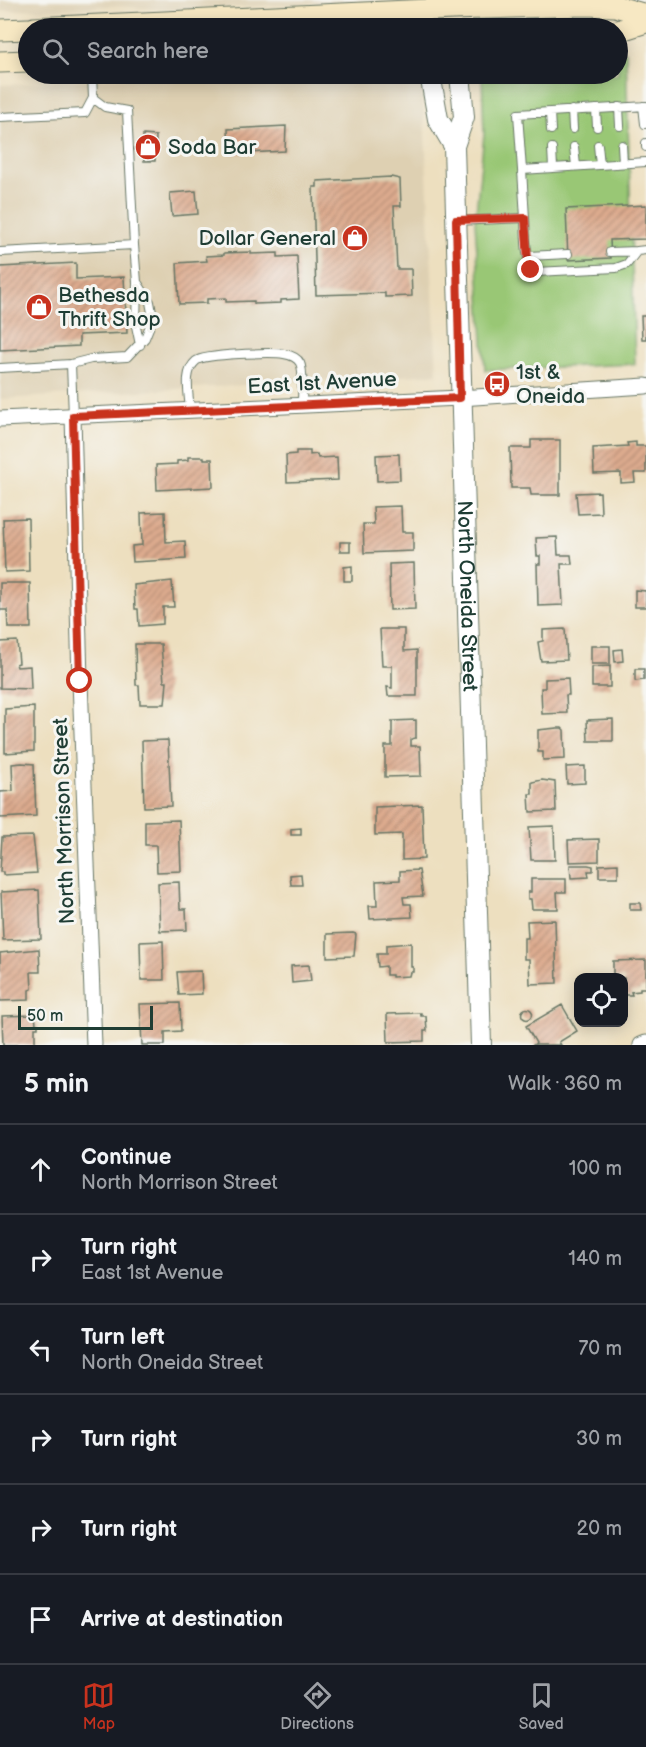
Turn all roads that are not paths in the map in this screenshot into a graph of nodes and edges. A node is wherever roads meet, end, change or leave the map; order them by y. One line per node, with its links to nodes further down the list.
1 (454, 12): 2 (main road); 3 (main road)
2 (425, 13): 4 (main road)
3 (646, 15)
4 (295, 18)
5 (646, 22): 6 (main road)
6 (628, 28)
7 (18, 29): 8 (main road)
8 (0, 30)
9 (18, 61): 10 (main road)
10 (0, 62)
11 (92, 84): 14 (lane)
12 (432, 84): 28 (street, North Oneida Street)
13 (461, 84): 28 (street, North Oneida Street)
14 (93, 98): 20 (lane); 39 (lane)
15 (645, 106): 16 (lane); 21 (lane)
16 (619, 107): 17 (lane); 22 (lane)
17 (596, 109): 18 (lane); 23 (lane)
18 (572, 110): 19 (lane); 24 (lane)
19 (550, 112): 25 (lane); 36 (lane)
20 (0, 117)
21 (645, 124)
22 (620, 126)
23 (597, 127)
24 (573, 129)
25 (550, 130)
26 (598, 145): 33 (lane)
27 (622, 145): 32 (lane)
28 (454, 146): 38 (street, North Oneida Street)
29 (574, 147): 34 (lane)
30 (552, 148): 35 (lane)
31 (646, 162): 32 (lane)
32 (623, 163): 33 (lane)
33 (600, 165): 34 (lane)
34 (576, 166): 35 (lane)
35 (553, 168): 36 (lane)
36 (522, 170): 37 (lane)
37 (525, 218): 38 (lane); 44 (lane)
38 (456, 220): 50 (street, North Oneida Street)
39 (134, 245): 41 (lane); 45 (lane)
40 (642, 250): 42 (lane); 44 (lane)
41 (0, 252)
42 (610, 252)
43 (568, 254): 44 (lane)
44 (528, 256)
45 (137, 282): 46 (lane); 46 (lane)
46 (140, 345): 47 (lane)
47 (71, 364): 48 (lane); 53 (lane)
48 (0, 368)
49 (646, 386): 50 (street, East 1st Avenue)
50 (460, 398): 51 (street, East 1st Avenue); 57 (street, North Oneida Street)
51 (302, 405): 52 (street, East 1st Avenue); 52 (lane)
52 (190, 410): 53 (street, East 1st Avenue)
53 (73, 416): 54 (street, East 1st Avenue); 56 (street, North Morrison Street)
54 (0, 419)
55 (646, 1043): 58 (street)
56 (94, 1045)
57 (481, 1045)
58 (641, 1045)

